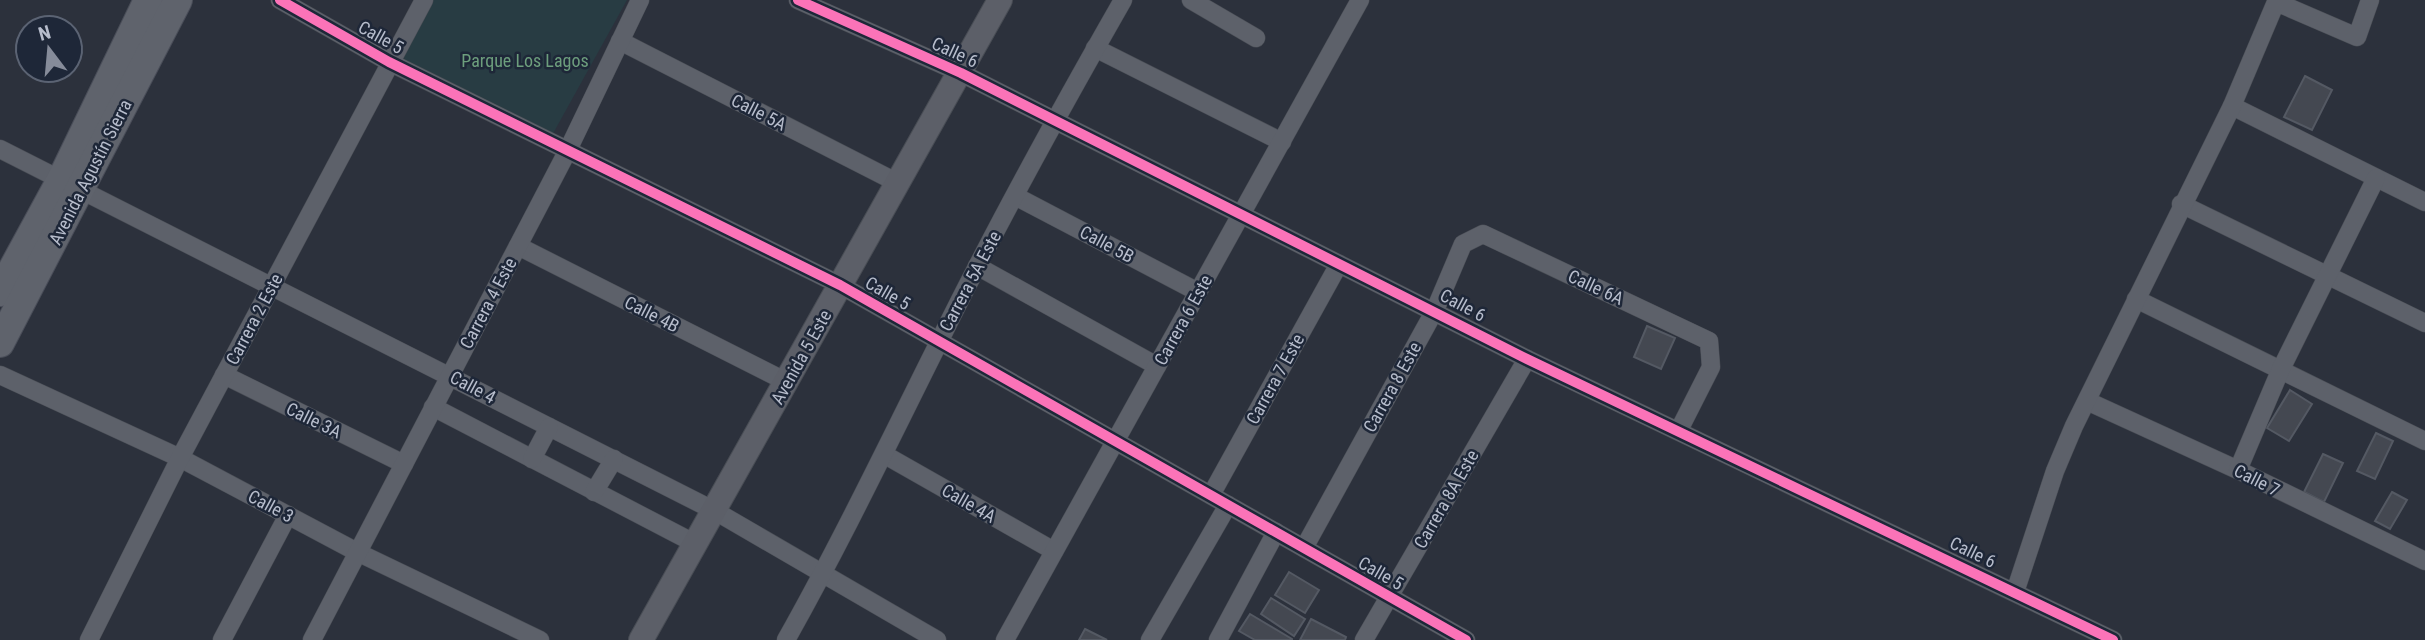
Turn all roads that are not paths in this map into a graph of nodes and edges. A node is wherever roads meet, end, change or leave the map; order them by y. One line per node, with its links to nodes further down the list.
1 (148, 0): 24 (main road, Avenida Agustín Sierra)
2 (178, 0): 24 (main road, Avenida Agustín Sierra)
3 (279, 0): 15 (street, Calle 5)
4 (424, 0): 15 (street, Carrera 2 Este)
5 (640, 0): 13 (street, Carrera 4 Este)
6 (799, 0): 16 (street, Calle 6)
7 (1000, 0): 16 (main road, Avenida 5 Este)
8 (1123, 0): 14 (street, Carrera 5A Este)
9 (1191, 0): 12 (street)
10 (1360, 0): 19 (street, Carrera 6 Este)
11 (2370, 0): 17 (street)
12 (1256, 38)
13 (620, 41): 21 (street, Carrera 4 Este); 23 (street, Calle 5A)
14 (1096, 48): 18 (street, Carrera 5A Este); 19 (street)
15 (389, 62): 21 (street, Calle 5); 34 (street, Carrera 2 Este)
16 (961, 74): 18 (street, Calle 6); 23 (main road, Avenida 5 Este)
17 (2232, 106): 22 (street); 27 (street)
18 (1053, 121): 25 (street, Carrera 5A Este); 28 (street, Calle 6)
19 (1282, 142): 28 (street, Carrera 6 Este)
20 (0, 149): 24 (street, Calle 4)
21 (567, 152): 30 (street, Carrera 4 Este); 35 (street, Calle 5)
22 (2376, 178): 26 (street); 33 (street)
23 (898, 183): 35 (main road, Avenida 5 Este)
24 (71, 185): 34 (street, Calle 4); 36 (main road, Avenida Agustín Sierra); 42 (main road, Avenida Agustín Sierra)
25 (1015, 196): 32 (street, Carrera 5A Este); 37 (street, Calle 5B)
26 (2425, 202)
27 (2181, 204): 33 (street); 38 (street)
28 (1240, 216): 31 (street, Calle 6); 37 (street, Carrera 6 Este)
29 (1483, 234): 39 (street, Carrera 8 Este); 53 (street, Calle 6A)
30 (518, 246): 48 (street, Carrera 4 Este); 49 (street, Calle 4B)
31 (1339, 264): 39 (street, Calle 6); 63 (street, Carrera 7 Este)
32 (977, 266): 41 (street, Carrera 5A Este); 44 (street)
33 (2328, 275): 40 (street); 45 (street)
34 (272, 285): 47 (street, Carrera 2 Este); 48 (street, Calle 4)
35 (840, 285): 41 (street, Calle 5); 49 (main road, Avenida 5 Este)
36 (0, 292)
37 (1198, 292): 44 (street, Carrera 6 Este)
38 (2136, 299): 45 (street); 50 (street)
39 (1435, 310): 43 (street, Calle 6); 69 (street, Carrera 8 Este)
40 (2425, 323)
41 (939, 342): 55 (street, Calle 5); 56 (street, Carrera 5A Este)
42 (0, 343)
43 (1527, 359): 53 (street, Calle 6); 75 (street, Carrera 8A Este)
44 (1157, 366): 55 (street, Carrera 6 Este)
45 (2280, 371): 54 (street); 61 (street)
46 (0, 375): 57 (street, Calle 3)
47 (224, 375): 57 (street, Carrera 2 Este); 60 (street, Calle 3A)
48 (450, 375): 51 (street, Carrera 4 Este); 52 (street, Calle 4)
49 (787, 382): 65 (main road, Avenida 5 Este)
50 (2087, 401): 61 (street, Calle 7); 74 (street)
51 (433, 407): 58 (street, Calle 4); 60 (street, Carrera 4 Este)
52 (549, 427): 58 (street); 59 (street, Calle 4)
53 (1679, 430): 74 (street, Calle 6)
54 (2425, 441)
55 (1116, 442): 63 (street, Calle 5); 70 (street, Carrera 6 Este)
56 (885, 455): 70 (street, Calle 4A); 73 (street, Carrera 5A Este)
57 (180, 458): 66 (street, Calle 3); 76 (street, Carrera 2 Este)
58 (531, 459): 62 (street, Calle 4)
59 (614, 459): 62 (street); 65 (street, Calle 4)
60 (404, 464): 71 (street, Carrera 4 Este)
61 (2238, 470): 72 (street, Calle 7)
62 (594, 492): 68 (street, Calle 4)
63 (1211, 495): 64 (street, Calle 5)
64 (1228, 505): 67 (street, Calle 5); 84 (street)
65 (715, 511): 68 (main road, Avenida 5 Este); 73 (street, Calle 4)
66 (288, 515): 71 (street, Calle 3); 77 (street)
67 (1276, 532): 69 (street, Calle 5); 85 (street)
68 (696, 544): 80 (main road, Avenida 5 Este)
69 (1304, 548): 75 (street, Calle 5)
70 (1054, 551): 83 (street, Carrera 6 Este)
71 (357, 552): 78 (street, Carrera 4 Este); 79 (street, Calle 3)
72 (2425, 561)
73 (823, 573): 81 (street, Carrera 5A Este); 82 (street, Calle 4)
74 (2015, 592): 88 (street, Calle 6)
75 (1389, 598): 86 (street, Carrera 8A Este); 87 (street, Calle 5)
76 (89, 640)
77 (222, 640)
78 (312, 640)
79 (540, 640)
80 (642, 640)
81 (786, 640)
82 (937, 640)
83 (1005, 640)
84 (1150, 640)
85 (1219, 640)
86 (1364, 640)
87 (1466, 640)
88 (2113, 640)

